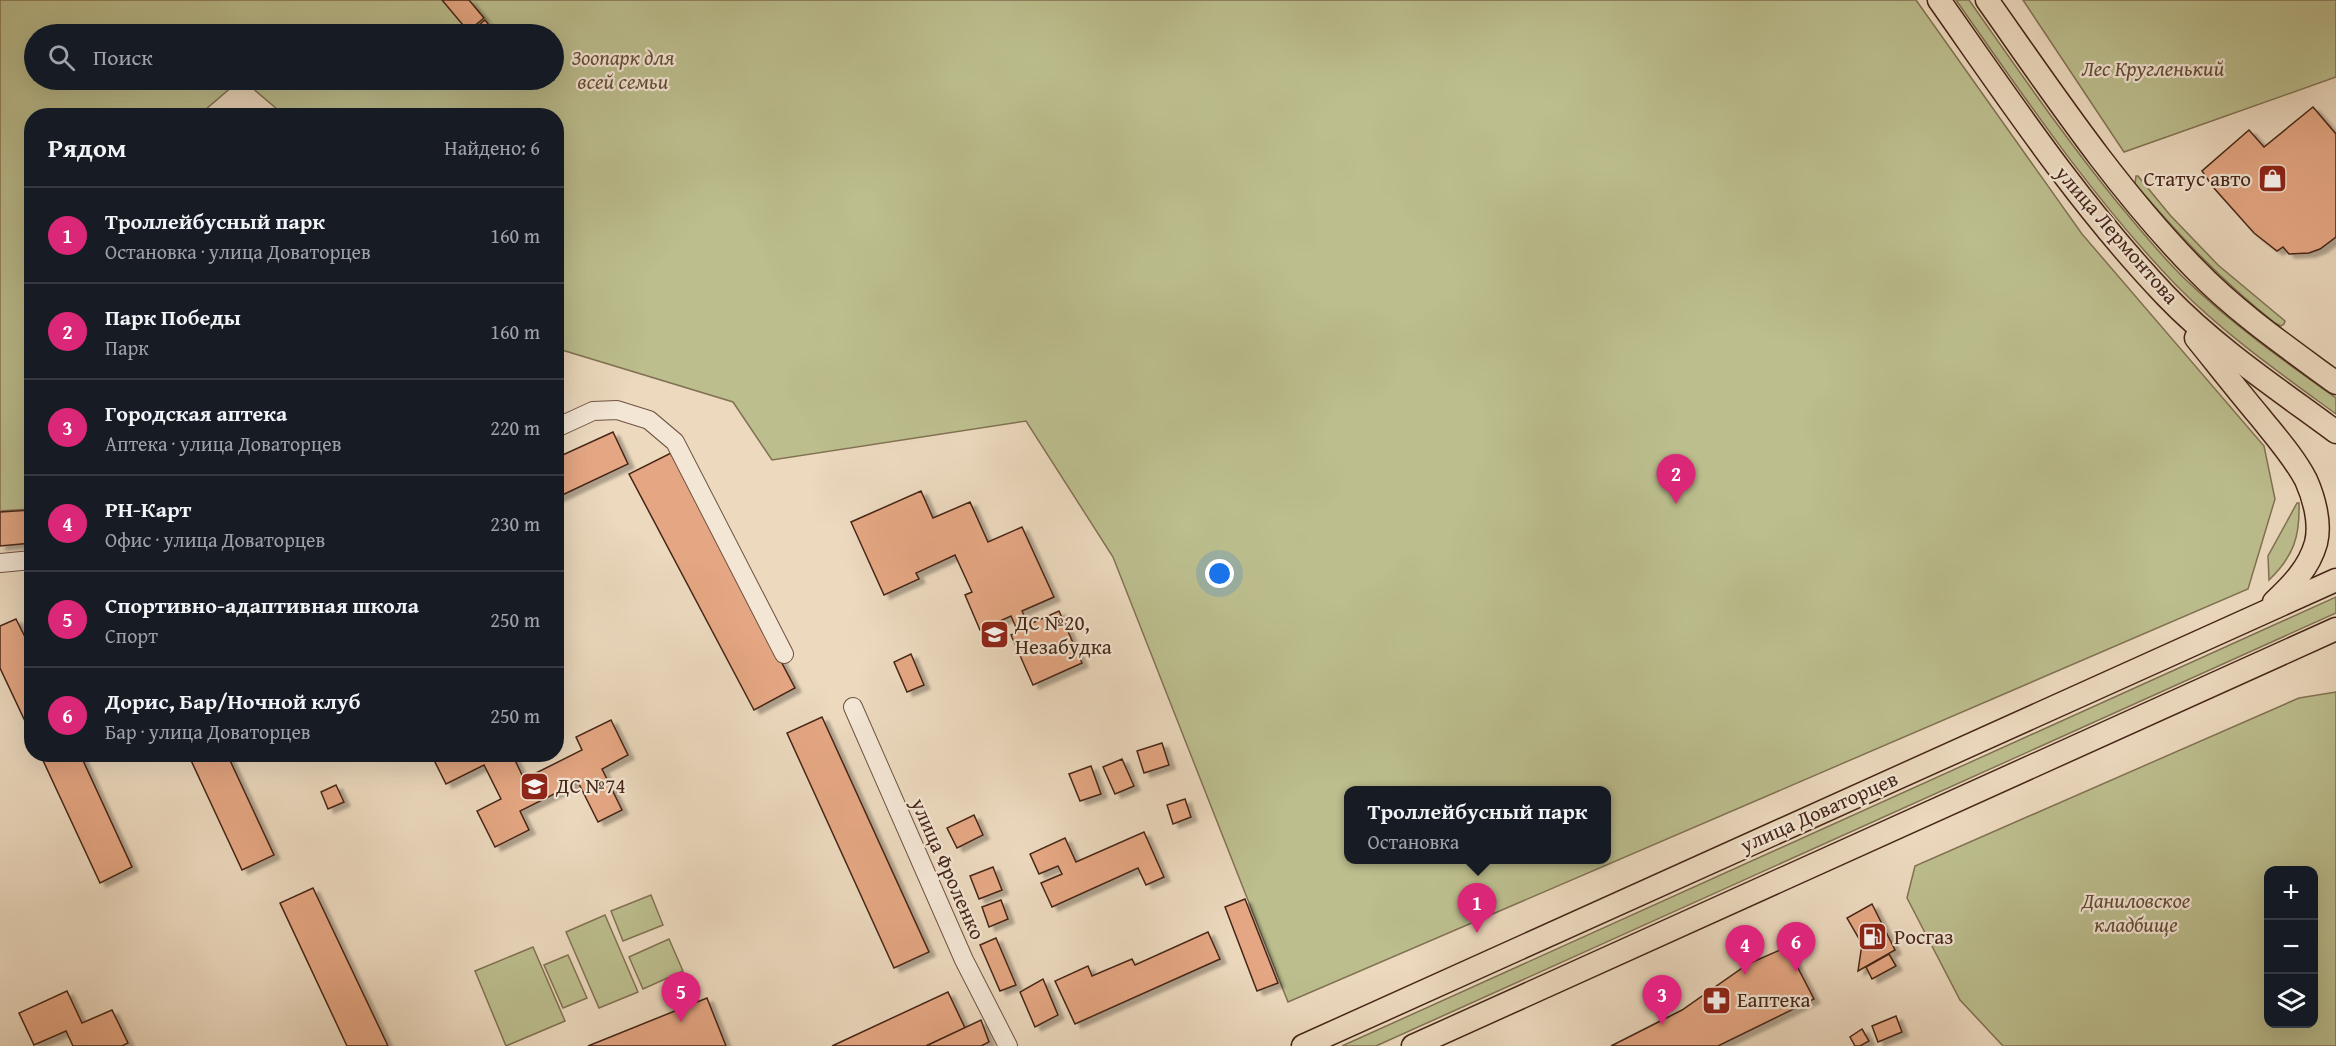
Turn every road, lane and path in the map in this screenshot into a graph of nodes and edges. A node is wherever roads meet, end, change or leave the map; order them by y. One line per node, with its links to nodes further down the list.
1 (1939, 0): 3 (main road, улица Лермонтова)
2 (1987, 0): 4 (main road, улица Лермонтова)
3 (2123, 249): 8 (main road, улица Лермонтова); 12 (main road)
4 (2311, 365): 5 (main road, улица Лермонтова); 6 (main road, улица Лермонтова)
5 (2336, 375)
6 (2336, 383)
7 (564, 424): 14 (street)
8 (2336, 432)
9 (24, 561): 10 (street)
10 (0, 563)
11 (2336, 580): 12 (main road, улица Доваторцев)
12 (2247, 620): 17 (main road, улица Доваторцев)
13 (2336, 629): 18 (main road)
14 (784, 654)
15 (853, 707): 16 (street, улица Фроленко)
16 (1008, 1046)
17 (1303, 1046)
18 (1413, 1046)

